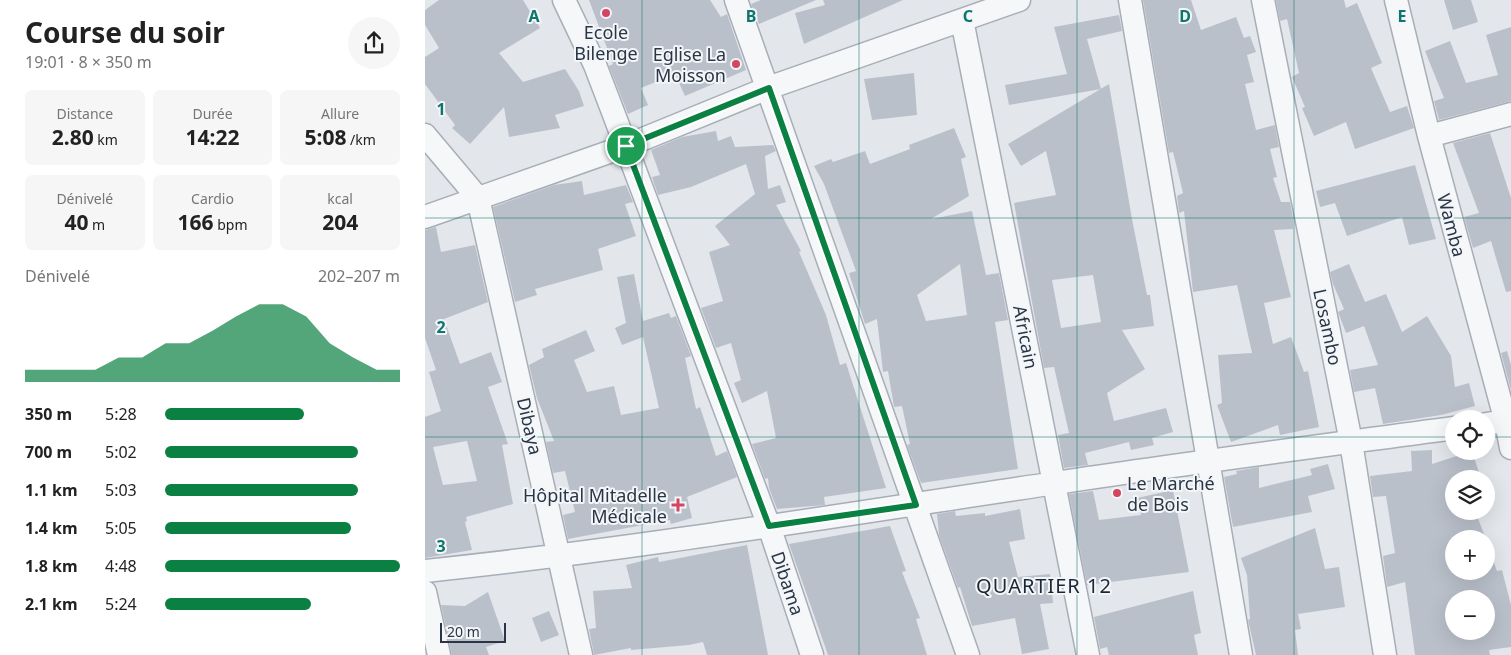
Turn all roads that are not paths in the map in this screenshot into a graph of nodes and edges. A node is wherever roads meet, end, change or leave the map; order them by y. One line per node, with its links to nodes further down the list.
1 (564, 0): 12 (street, Dibama)
2 (735, 0): 8 (street)
3 (1019, 0): 7 (street)
4 (1130, 0): 19 (street)
5 (1263, 0): 17 (street, Losambo)
6 (1397, 0): 11 (street, Wamba)
7 (962, 20): 8 (street); 20 (street, Africain)
8 (769, 88): 12 (street); 21 (street)
9 (1511, 114): 11 (street)
10 (425, 135): 13 (street)
11 (1429, 136): 15 (street, Wamba)
12 (626, 146): 13 (street); 22 (street, Dibama)
13 (478, 198): 14 (street); 23 (street, Dibaya)
14 (425, 217)
15 (1501, 422): 18 (street, Wamba)
16 (1445, 429): 17 (street)
17 (1351, 442): 19 (street); 32 (street, Losambo)
18 (1511, 448)
19 (1207, 461): 20 (street); 31 (street)
20 (1055, 483): 21 (street); 30 (street, Africain)
21 (916, 505): 22 (street); 29 (street)
22 (769, 526): 23 (street); 28 (street, Dibama)
23 (560, 557): 24 (street); 27 (street, Dibaya)
24 (425, 571)
25 (425, 592): 26 (street)
26 (439, 655)
27 (581, 655)
28 (812, 655)
29 (967, 655)
30 (1087, 655)
31 (1241, 655)
32 (1385, 655)

